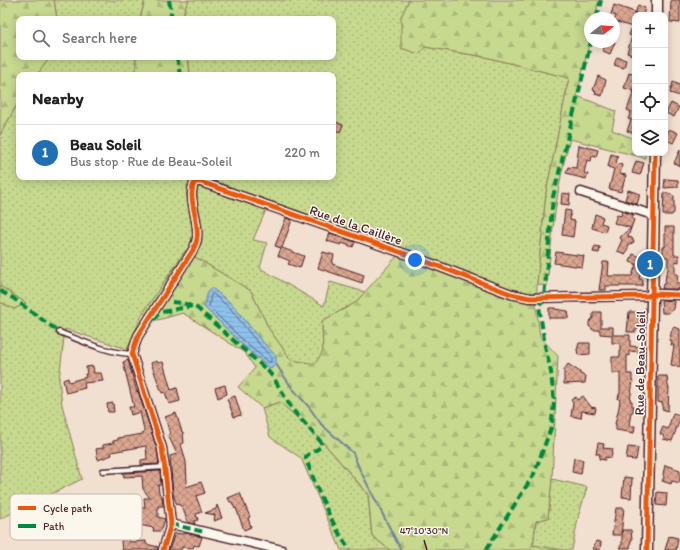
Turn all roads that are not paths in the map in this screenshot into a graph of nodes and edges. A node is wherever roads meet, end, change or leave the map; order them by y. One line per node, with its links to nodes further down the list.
1 (657, 0): 2 (street)
2 (656, 12)
3 (655, 156): 5 (street, Rue de Beau-Soleil)
4 (581, 192): 5 (street)
5 (653, 216): 6 (street, Rue de Beau-Soleil)
6 (652, 295): 7 (street, Rue de la Caillère); 9 (street, Rue de la Caillère); 15 (street, Rue de Beau-Soleil)
7 (680, 295)
8 (59, 332): 9 (lane)
9 (132, 354): 10 (street)
10 (165, 467): 11 (lane); 12 (street)
11 (103, 471)
12 (171, 524): 13 (street); 14 (street)
13 (163, 550)
14 (282, 550)
15 (647, 550)

